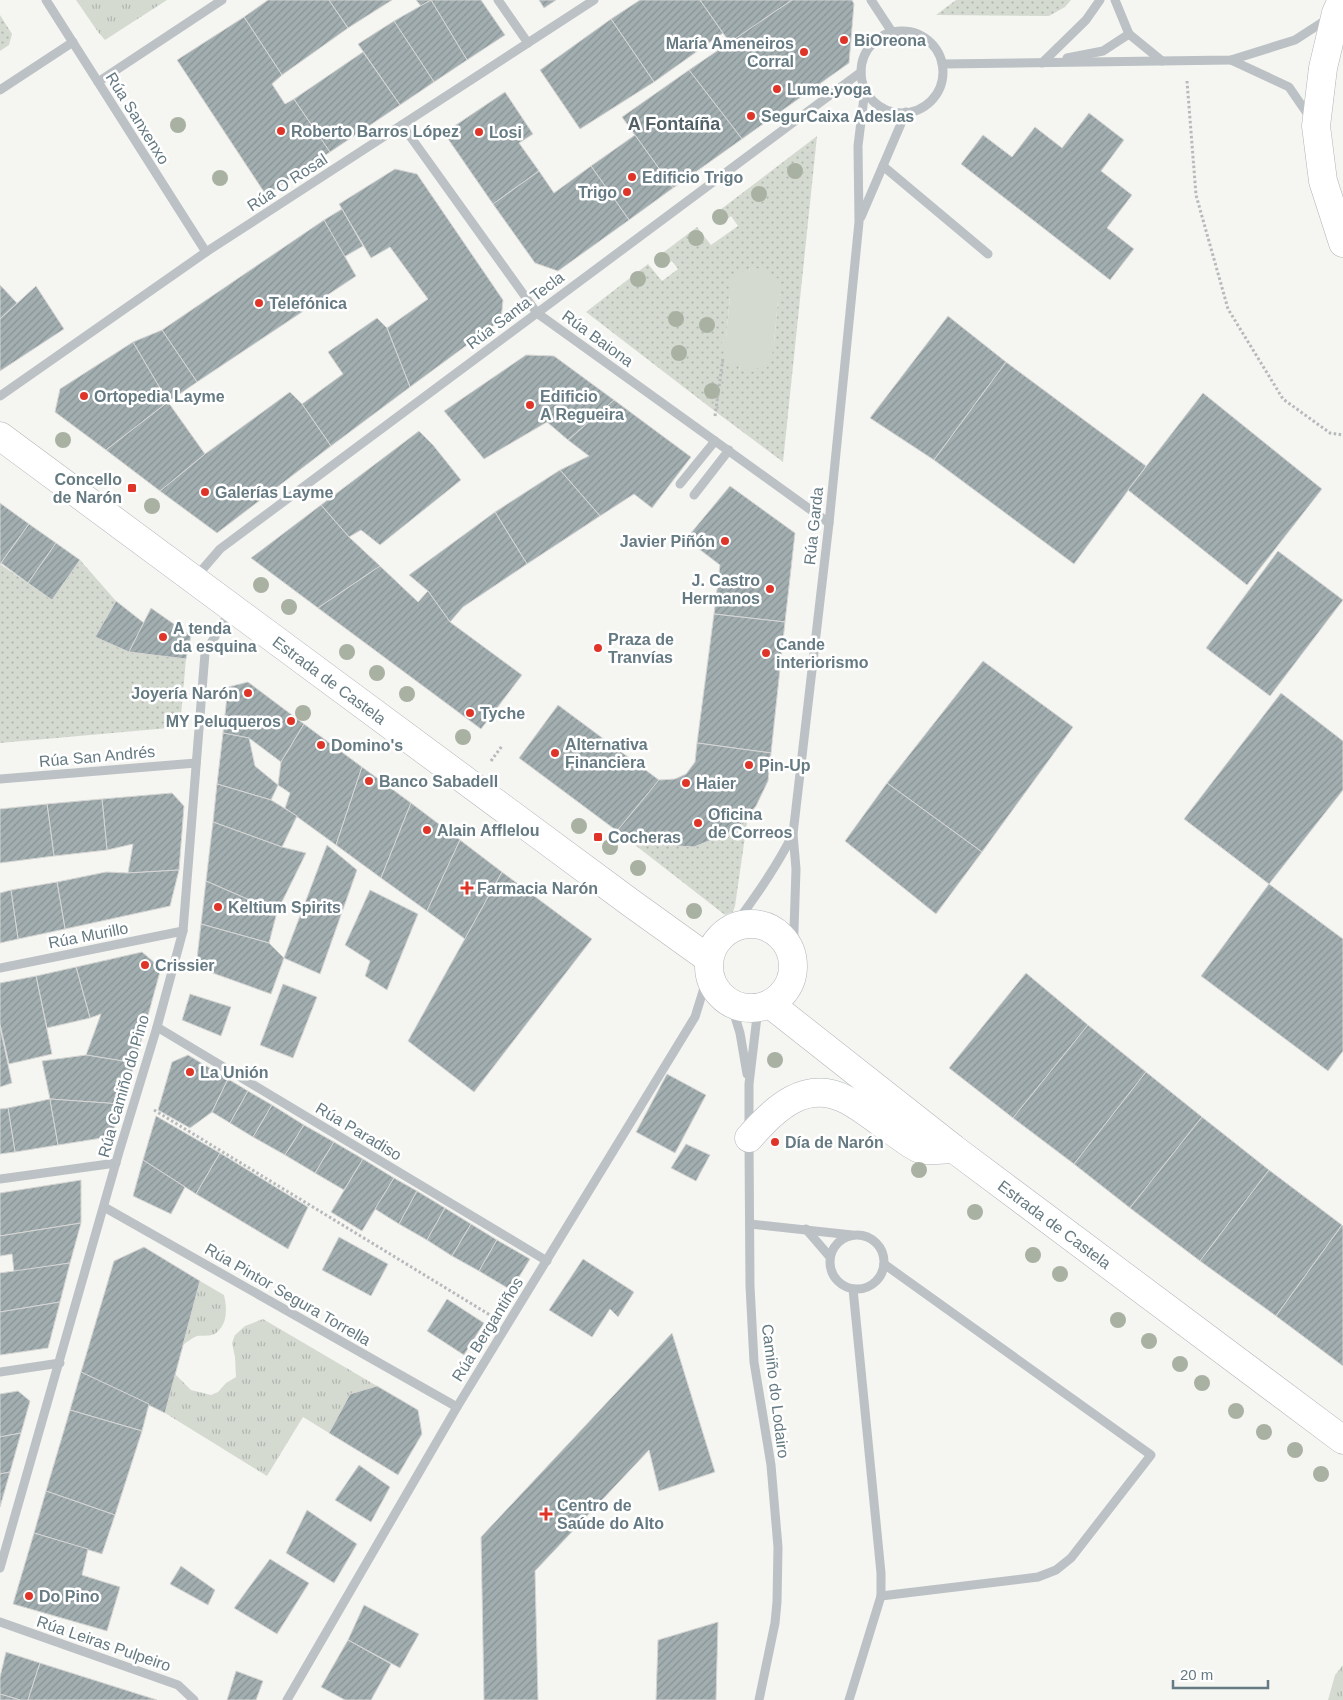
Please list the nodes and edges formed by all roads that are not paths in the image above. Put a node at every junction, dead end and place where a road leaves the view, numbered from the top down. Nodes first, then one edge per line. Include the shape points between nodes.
1 (46, 0) edge
2 (222, 0) edge
3 (498, 0) edge
4 (594, 0) edge
5 (871, 0) edge
6 (1100, 0) edge
7 (1115, 0) edge
8 (1339, 7) edge
9 (892, 32) junction
10 (1130, 34) junction
11 (73, 42) junction
12 (528, 43) junction
13 (1231, 60) junction
14 (1162, 61) junction
15 (1042, 62) junction
16 (942, 64) junction
17 (861, 72) junction
18 (98, 82) junction
19 (865, 89) junction
20 (0, 90) edge
21 (906, 112) junction
22 (402, 126) junction
23 (1316, 126) junction
24 (883, 166) junction
25 (859, 222) junction
26 (1343, 242) edge
27 (206, 252) junction
28 (988, 254) dead end
29 (537, 312) junction
30 (0, 396) edge
31 (0, 436) edge
32 (714, 440) junction
33 (728, 450) junction
34 (680, 484) dead end
35 (694, 494) dead end
36 (829, 522) junction
37 (194, 580) junction
38 (232, 608) junction
39 (196, 763) junction
40 (0, 779) edge
41 (793, 834) junction
42 (732, 928) junction
43 (183, 931) junction
44 (793, 960) junction
45 (709, 965) junction
46 (0, 968) edge
47 (731, 1004) junction
48 (764, 1006) junction
49 (157, 1027) junction
50 (749, 1084) junction
51 (749, 1138) junction
52 (954, 1149) junction
53 (116, 1163) junction
54 (0, 1179) edge
55 (104, 1207) junction
56 (750, 1224) junction
57 (806, 1229) junction
58 (856, 1236) junction
59 (830, 1257) junction
60 (546, 1261) junction
61 (884, 1264) junction
62 (853, 1289) junction
63 (60, 1363) junction
64 (0, 1372) edge
65 (457, 1407) junction
66 (1343, 1440) edge
67 (0, 1568) edge
68 (881, 1596) junction
69 (0, 1622) edge
70 (194, 1700) edge
71 (288, 1700) edge
72 (759, 1700) edge
73 (849, 1700) edge

1 - 11 street, Rúa Sanxenxo
2 - 18 street
3 - 12 street
4 - 12 street, Rúa O Rosal
5 - 9 street
6 - 15 street via 1086,20
7 - 10 street
8 - 13 street via 1295,40
8 - 23 main road via 1323,68
9 - 16 street via 905,31 929,41
9 - 17 street via 870,47 863,59
10 - 14 street
10 - 15 street via 1103,51
11 - 18 street, Rúa Sanxenxo
11 - 20 street
12 - 22 street, Rúa O Rosal
13 - 14 street
13 - 23 street via 1289,87
14 - 15 street
15 - 16 street
16 - 21 street via 940,84 930,101 919,109
17 - 19 street
17 - 29 street, Rúa Santa Tecla
18 - 27 street, Rúa Sanxenxo
19 - 21 street via 881,107 893,112
19 - 25 street, Rúa Garda via 858,146
21 - 24 street, Rúa Garda
22 - 27 street, Rúa O Rosal
22 - 29 street, Rúa Baiona
23 - 26 main road via 1323,182
24 - 25 street, Rúa Garda
24 - 28 street
25 - 36 street, Rúa Garda
27 - 30 street, Rúa O Rosal
29 - 32 street, Rúa Baiona
29 - 37 street, Rúa Santa Tecla via 220,549
31 - 37 main road, Estrada de Castela
32 - 33 street, Rúa Baiona
32 - 34 street
33 - 35 street
33 - 36 street, Rúa Baiona
36 - 41 street, Rúa Garda
37 - 38 main road, Estrada de Castela
38 - 39 street, Rúa Camiño do Pino via 205,653
38 - 45 main road, Estrada de Castela
39 - 40 street, Rúa San Andrés
39 - 43 street, Rúa Camiño do Pino
41 - 42 street, Rúa Garda via 779,862
41 - 44 street, Rúa Garda via 796,869
42 - 44 main road via 758,924 770,928 790,947
42 - 45 main road via 713,946
43 - 46 street, Rúa Murillo
43 - 49 street, Rúa Camiño do Pino
44 - 48 main road via 789,986 781,997
45 - 47 main road via 712,984
45 - 60 street, Rúa Bergantiños via 695,1017
47 - 48 main road via 743,1008
47 - 50 street, Camiño do Lodairo
48 - 50 street, Camiño do Lodairo
48 - 52 main road, Estrada de Castela
49 - 53 street, Rúa Camiño do Pino
49 - 60 street, Rúa Paradiso
50 - 51 street, Camiño do Lodairo
51 - 52 main road via 778,1107 802,1095 830,1093 846,1099 922,1150
51 - 56 street, Camiño do Lodairo
52 - 66 main road, Estrada de Castela
53 - 54 street
53 - 55 street, Rúa Camiño do Pino
55 - 63 street, Rúa Camiño do Pino
55 - 65 street, Rúa Pintor Segura Torrella
56 - 57 street
56 - 72 street, Camiño do Lodairo via 754,1362 770,1458 778,1547 776,1616
57 - 58 street
57 - 59 street
58 - 59 street via 839,1242
58 - 61 street via 864,1237 878,1247
59 - 62 street via 832,1274 838,1282
60 - 65 street, Rúa Bergantiños
61 - 62 street via 871,1286
61 - 68 street via 1151,1454 1071,1558 1056,1570 1038,1577
62 - 68 street via 880,1548
63 - 64 street
63 - 67 street, Rúa Camiño do Pino
65 - 71 street, Rúa Bergantiños
68 - 73 street
69 - 70 street, Rúa Leiras Pulpeiro via 178,1685

